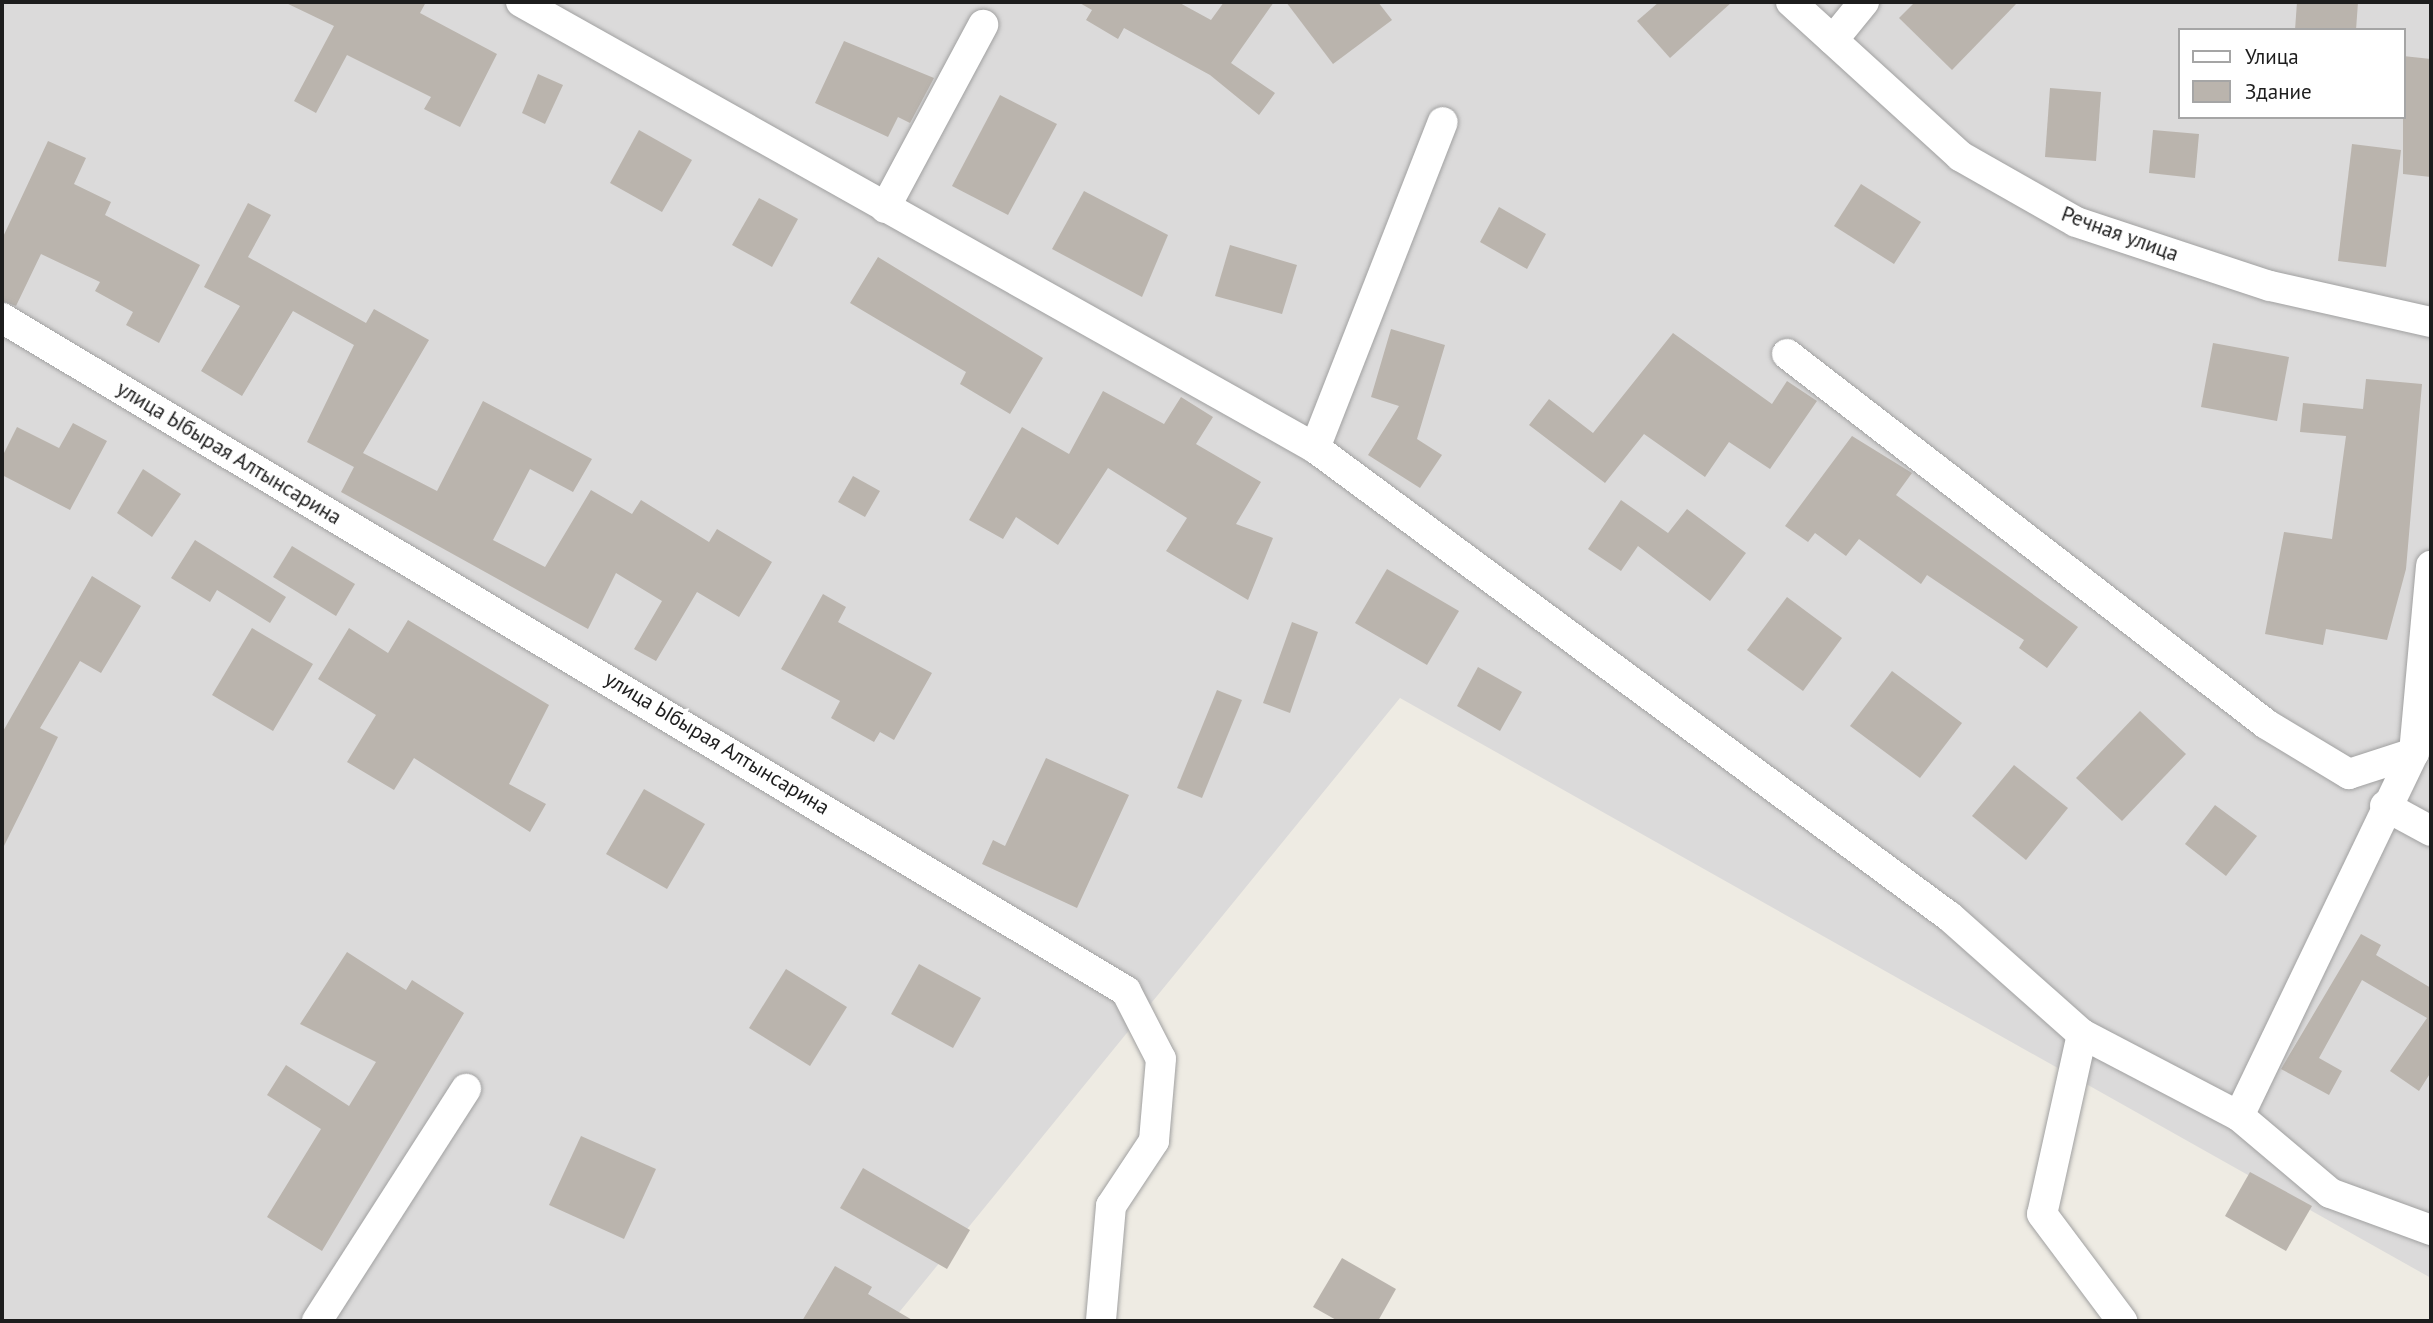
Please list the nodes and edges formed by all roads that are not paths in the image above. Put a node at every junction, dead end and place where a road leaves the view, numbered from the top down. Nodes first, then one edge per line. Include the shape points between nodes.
1 (1791, 2) edge
2 (1864, 2) edge
3 (526, 3) edge
4 (983, 25) dead end
5 (1833, 40) junction
6 (1443, 122) dead end
7 (885, 208) junction
8 (2, 318) edge
9 (2431, 322) edge
10 (1787, 354) dead end
11 (1315, 448) junction
12 (2431, 566) edge
13 (2414, 753) junction
14 (2385, 806) junction
15 (2431, 831) edge
16 (2082, 1034) junction
17 (466, 1088) dead end
18 (2239, 1116) junction
19 (2431, 1230) edge
20 (317, 1321) edge
21 (1101, 1321) edge
22 (2123, 1321) edge

1 - 5 street, Речная улица
2 - 5 street
3 - 7 street
4 - 7 street
5 - 9 street, Речная улица via 1960,156 2076,222 2270,286
6 - 11 street
7 - 11 street
8 - 21 street, улица Ыбырая Алтынсарина via 1126,991 1161,1059 1154,1140 1111,1206
10 - 13 street via 2266,724 2349,774
11 - 16 street via 1950,917
12 - 13 street
13 - 14 street
14 - 15 street
14 - 18 street
16 - 18 street
16 - 22 street via 2042,1214
17 - 20 street
18 - 19 street via 2330,1193

